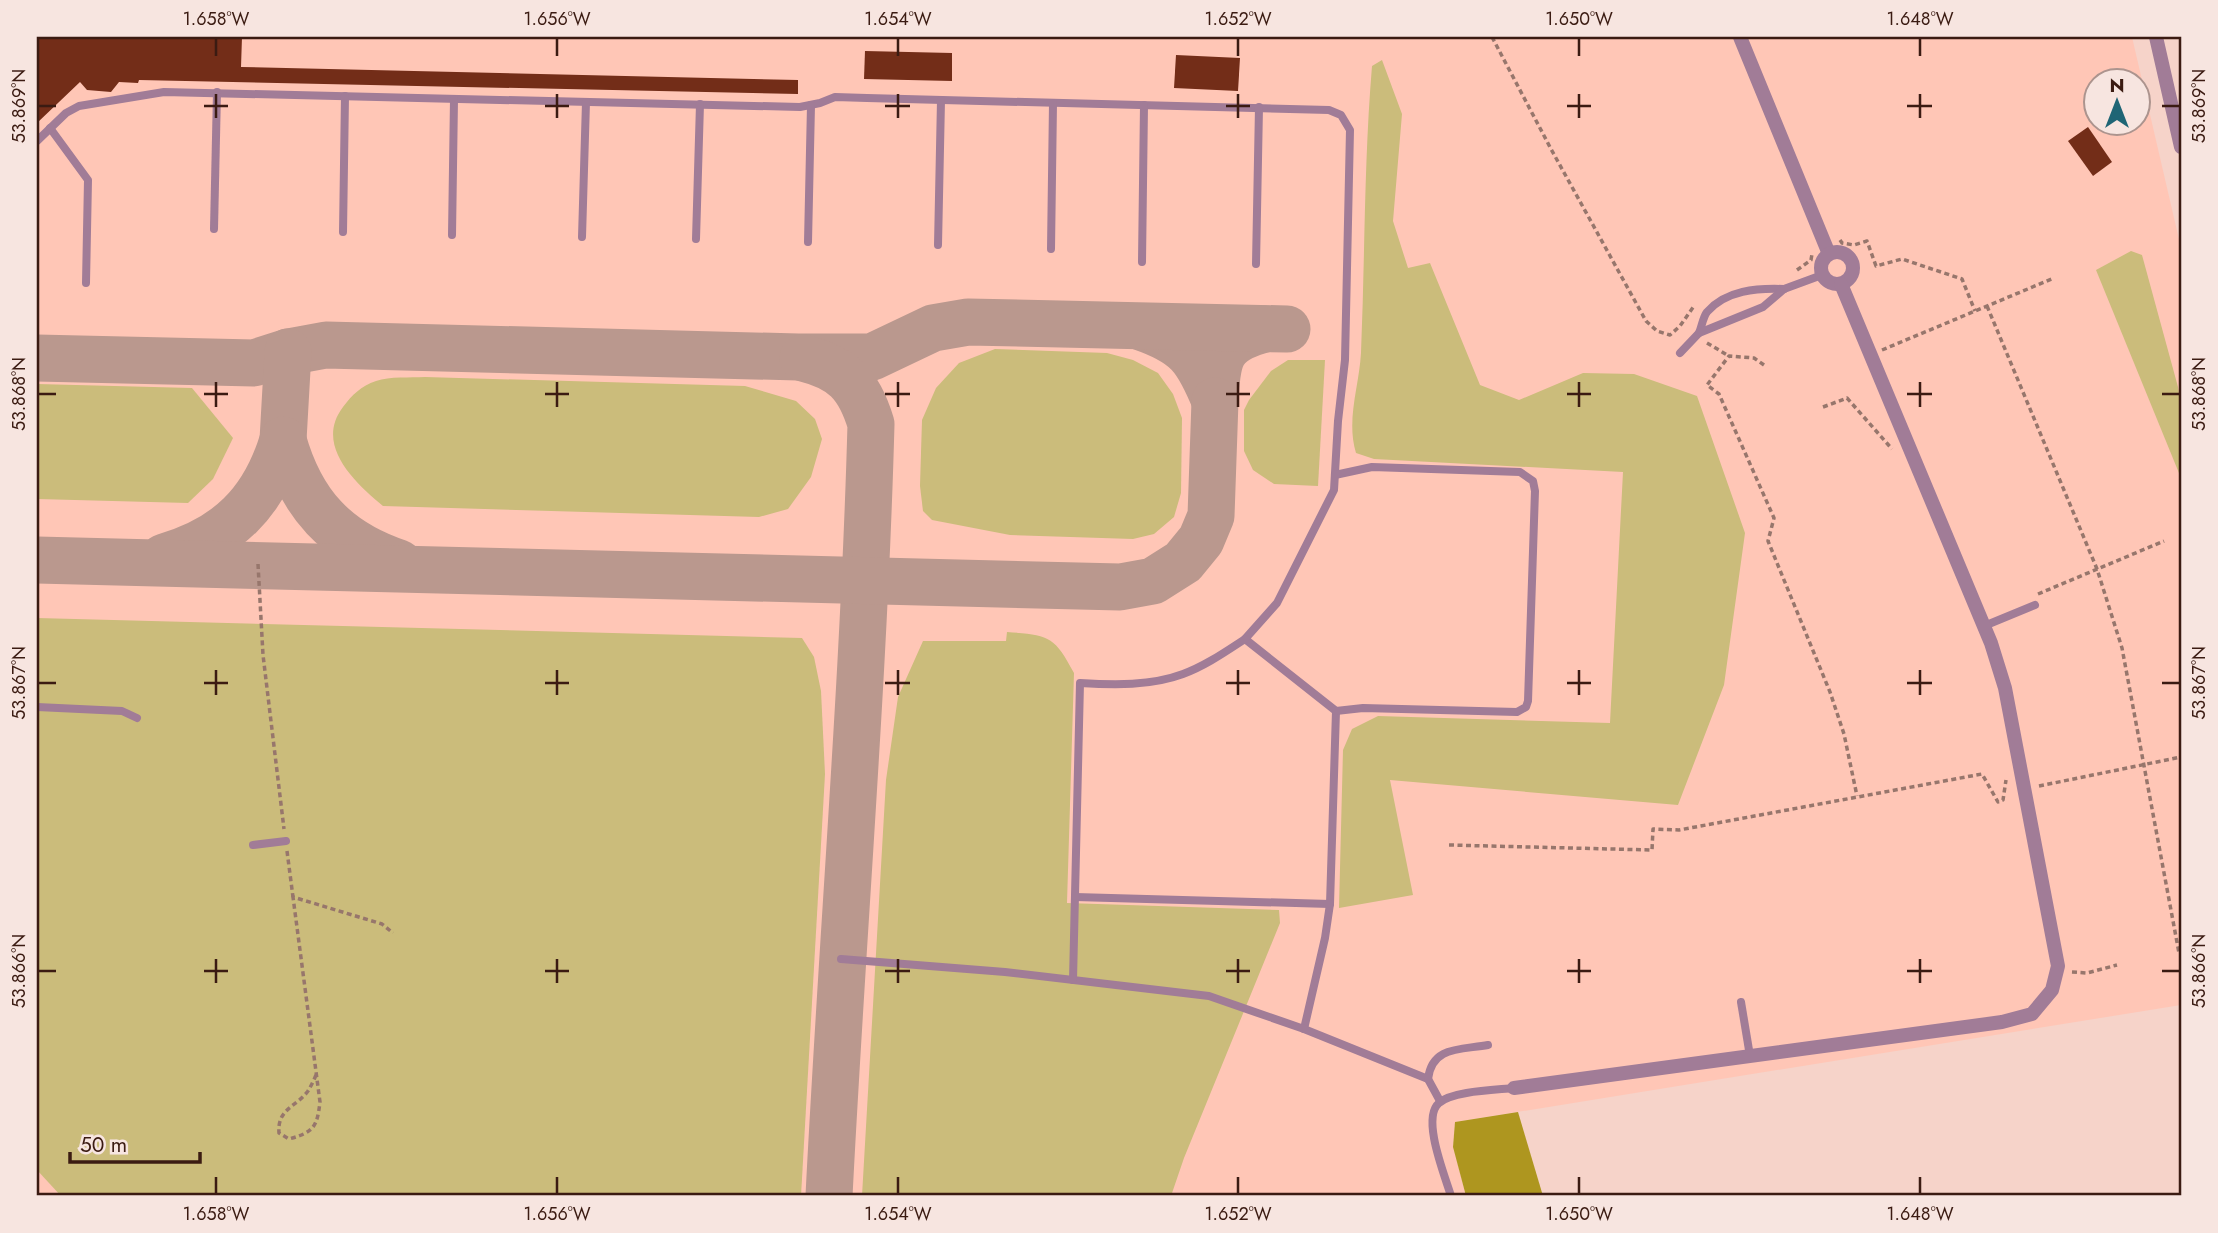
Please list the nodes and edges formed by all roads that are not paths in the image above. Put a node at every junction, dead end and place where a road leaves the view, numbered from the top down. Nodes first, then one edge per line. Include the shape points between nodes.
1 (1740, 37) edge
2 (2156, 37) edge
3 (217, 92) junction
4 (345, 96) junction
5 (454, 99) junction
6 (941, 100) junction
7 (586, 102) junction
8 (1053, 103) junction
9 (700, 104) junction
10 (811, 105) junction
11 (1144, 105) junction
12 (1259, 107) junction
13 (50, 128) junction
14 (37, 141) edge
15 (2181, 147) edge
16 (214, 229) dead end
17 (343, 232) dead end
18 (452, 234) dead end
19 (582, 237) dead end
20 (696, 239) dead end
21 (808, 242) dead end
22 (938, 246) dead end
23 (1051, 249) dead end
24 (1829, 254) junction
25 (1142, 262) dead end
26 (1256, 264) dead end
27 (1822, 275) junction
28 (86, 283) dead end
29 (1841, 284) junction
30 (1784, 289) junction
31 (1699, 333) junction
32 (1680, 353) dead end
33 (1335, 475) junction
34 (2033, 601) road end
35 (1984, 626) junction
36 (1245, 639) junction
37 (37, 707) edge
38 (1336, 711) junction
39 (137, 718) dead end
40 (286, 841) road end
41 (253, 845) dead end
42 (1075, 897) junction
43 (1330, 904) junction
44 (841, 959) dead end
45 (1073, 980) junction
46 (1741, 1002) dead end
47 (1304, 1029) junction
48 (1488, 1045) dead end
49 (1750, 1056) junction
50 (1428, 1079) junction
51 (1514, 1088) joint
52 (1440, 1101) junction
53 (1451, 1196) edge

1 - 24 street
2 - 15 street
3 - 4 lane
3 - 13 lane via 164,92 89,104 66,113
3 - 16 lane
4 - 5 lane
4 - 17 lane
5 - 7 lane
5 - 18 lane
6 - 8 lane
6 - 10 lane via 835,97
6 - 22 lane
7 - 9 lane
7 - 19 lane
8 - 11 lane
8 - 23 lane
9 - 10 lane
9 - 20 lane
10 - 21 lane
11 - 12 lane
11 - 25 lane
12 - 26 lane
12 - 33 lane via 1329,110 1341,115 1350,130 1345,360
13 - 14 lane
13 - 28 lane via 88,180
24 - 27 street via 1822,263
24 - 29 street via 1842,253 1852,262 1852,275
27 - 29 street
27 - 30 lane
29 - 35 street
30 - 31 lane via 1763,307
30 - 31 lane via 1760,288 1727,296 1706,313
31 - 32 lane
33 - 36 lane via 1334,490 1277,603
33 - 38 lane via 1372,467 1520,472 1533,481 1535,491 1526,707 1517,712
34 - 35 lane
35 - 49 street via 2005,688 2058,966 2052,990 2032,1014 2012,1019
36 - 38 lane
36 - 42 lane via 1182,675 1135,683 1080,683
37 - 39 lane via 122,712
38 - 43 lane
40 - 41 lane
42 - 43 lane
42 - 45 lane
43 - 47 lane
44 - 45 lane
45 - 47 lane via 1209,996
46 - 49 lane
47 - 50 lane
48 - 50 lane via 1440,1053 1429,1066
49 - 51 street
50 - 52 lane
51 - 52 lane
52 - 53 lane via 1433,1111 1432,1128

